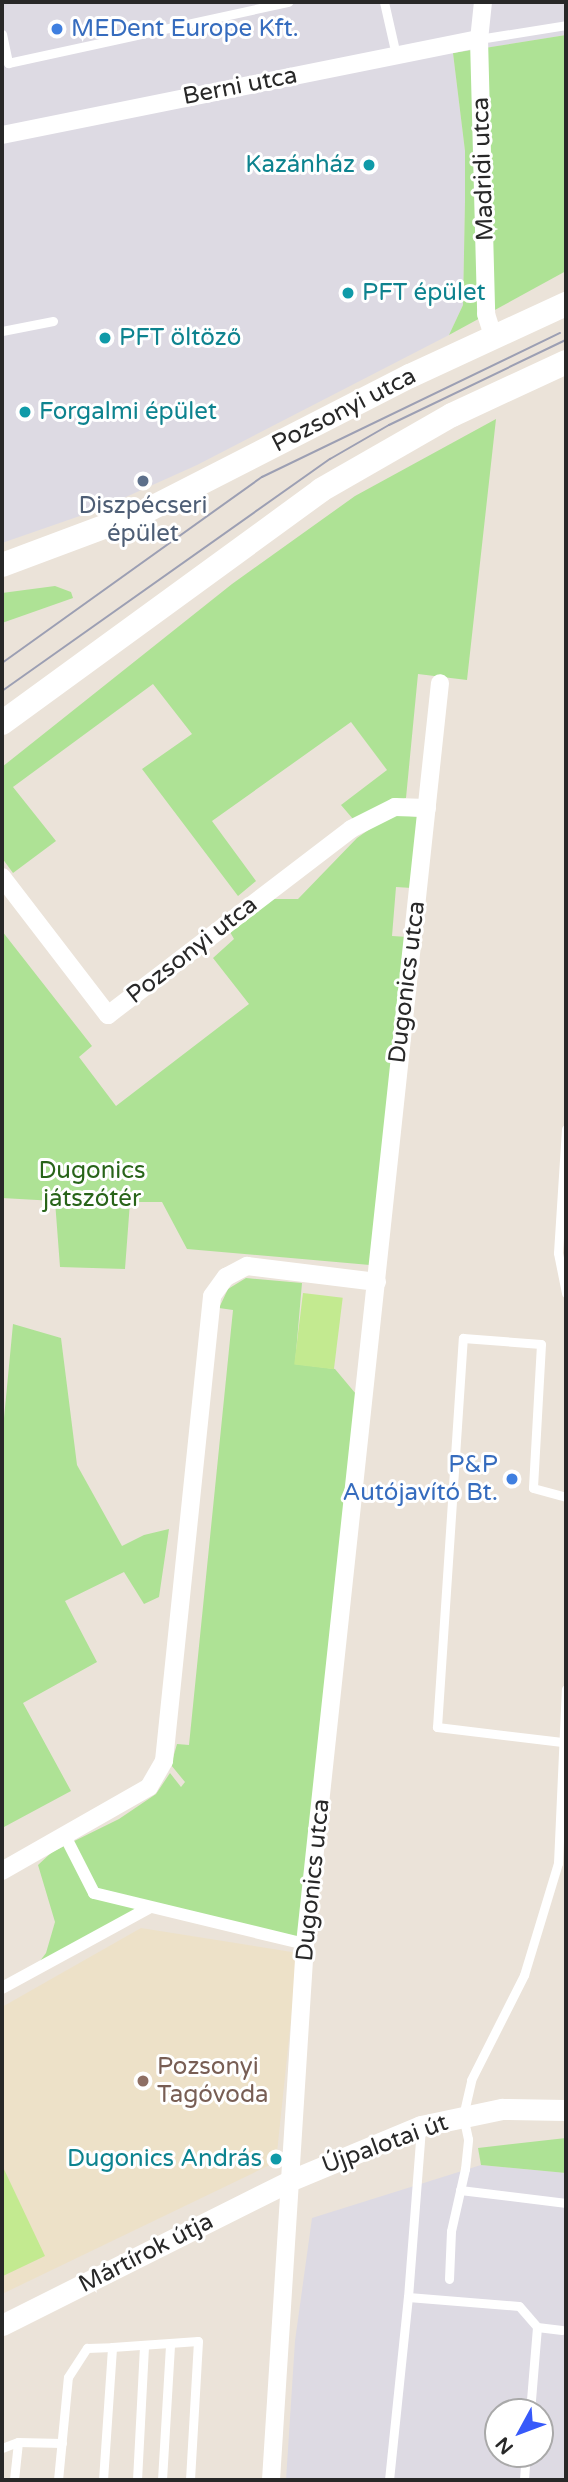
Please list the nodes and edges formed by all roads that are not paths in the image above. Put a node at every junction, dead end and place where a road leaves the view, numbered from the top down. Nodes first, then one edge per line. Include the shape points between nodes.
1 (288, 2) edge
2 (384, 2) edge
3 (483, 2) edge
4 (566, 25) edge
5 (2, 34) edge
6 (479, 39) junction
7 (396, 55) junction
8 (5, 63) edge
9 (2, 135) edge
10 (566, 304) edge
11 (53, 320) dead end
12 (2, 331) edge
13 (493, 335) junction
14 (566, 362) edge
15 (2, 565) edge
16 (440, 683) dead end
17 (2, 723) edge
18 (427, 808) junction
19 (2, 877) edge
20 (566, 1129) edge
21 (377, 1282) junction
22 (566, 1293) edge
23 (566, 1497) edge
24 (566, 1689) edge
25 (562, 1742) junction
26 (64, 1834) junction
27 (2, 1871) edge
28 (149, 1908) junction
29 (305, 1944) junction
30 (2, 1988) edge
31 (566, 2110) edge
32 (463, 2116) junction
33 (421, 2126) junction
34 (289, 2181) junction
35 (460, 2190) junction
36 (566, 2203) edge
37 (449, 2278) dead end
38 (408, 2297) junction
39 (2, 2325) edge
40 (537, 2327) junction
41 (562, 2330) dead end
42 (144, 2346) junction
43 (170, 2346) junction
44 (112, 2347) junction
45 (531, 2398) edge
46 (18, 2442) junction
47 (62, 2443) junction
48 (2, 2448) edge
49 (14, 2480) edge
50 (58, 2480) edge
51 (103, 2480) edge
52 (137, 2480) edge
53 (162, 2480) edge
54 (190, 2480) edge
55 (271, 2480) edge
56 (389, 2480) edge

1 - 8 lane
2 - 7 lane
3 - 6 street, Madridi utca
4 - 6 lane
5 - 8 lane
6 - 7 street, Berni utca
6 - 13 street, Madridi utca via 486,314
7 - 9 street, Berni utca
10 - 13 main road, Pozsonyi utca
11 - 12 lane
13 - 15 main road, Pozsonyi utca via 144,512
14 - 17 main road via 391,447 265,527
16 - 18 street, Dugonics utca
18 - 19 street, Pozsonyi utca via 395,807 351,829 107,1015
18 - 21 street, Dugonics utca
20 - 22 lane via 558,1253
21 - 26 street via 247,1266 226,1277 212,1296 164,1761 149,1787
21 - 29 street, Dugonics utca
23 - 25 lane via 533,1488 541,1343 463,1338 437,1727
24 - 25 lane
25 - 32 lane via 558,1863 524,1975 471,2080
26 - 27 street
26 - 28 street via 94,1893
28 - 29 street
28 - 30 street
29 - 34 street, Dugonics utca
31 - 32 street, Újpalotai út via 502,2109
32 - 33 street, Újpalotai út
32 - 35 lane via 468,2139
33 - 34 street, Újpalotai út
33 - 38 lane
34 - 39 street, Mártírok útja
34 - 55 street, Dugonics utca
35 - 36 lane
35 - 37 lane via 451,2231
38 - 40 lane via 519,2306
38 - 56 lane
40 - 41 lane
40 - 45 lane
42 - 43 lane
42 - 44 lane
42 - 52 lane
43 - 53 lane
43 - 54 lane via 198,2341
44 - 47 lane via 87,2348 68,2377
44 - 51 lane
46 - 47 lane
46 - 48 lane
46 - 49 lane
47 - 50 lane

